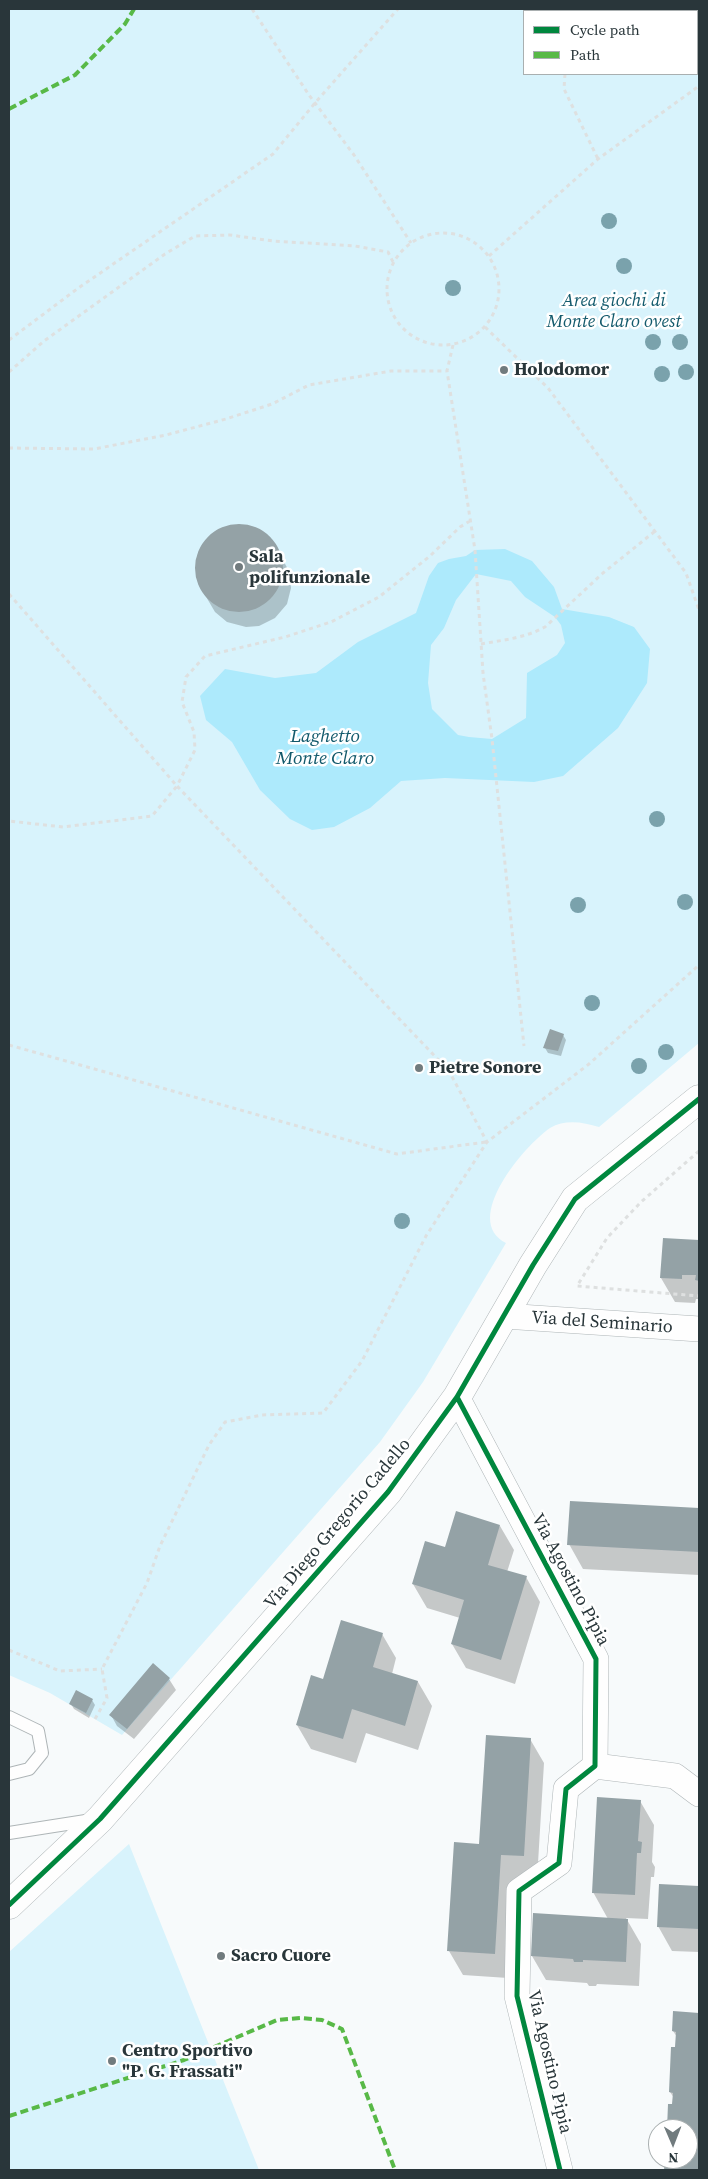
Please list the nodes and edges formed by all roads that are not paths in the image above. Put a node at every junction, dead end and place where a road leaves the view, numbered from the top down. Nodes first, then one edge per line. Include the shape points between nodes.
1 (699, 1099) edge
2 (504, 1316) junction
3 (699, 1329) edge
4 (458, 1398) junction
5 (9, 1717) edge
6 (595, 1766) junction
7 (9, 1774) edge
8 (699, 1794) edge
9 (100, 1819) junction
10 (9, 1833) edge
11 (9, 1905) edge
12 (560, 2170) edge

1 - 2 street, Via Diego Gregorio Cadello via 575,1199
2 - 3 street, Via del Seminario
2 - 4 street, Via Diego Gregorio Cadello
4 - 6 street, Via Agostino Pipia via 596,1659
4 - 9 street, Via Diego Gregorio Cadello via 388,1492
5 - 7 lane via 38,1731 42,1753 29,1769
6 - 8 street via 675,1776
6 - 12 street, Via Agostino Pipia via 566,1789 559,1864 519,1891 517,1996
9 - 10 lane
9 - 11 street, Via Diego Gregorio Cadello

